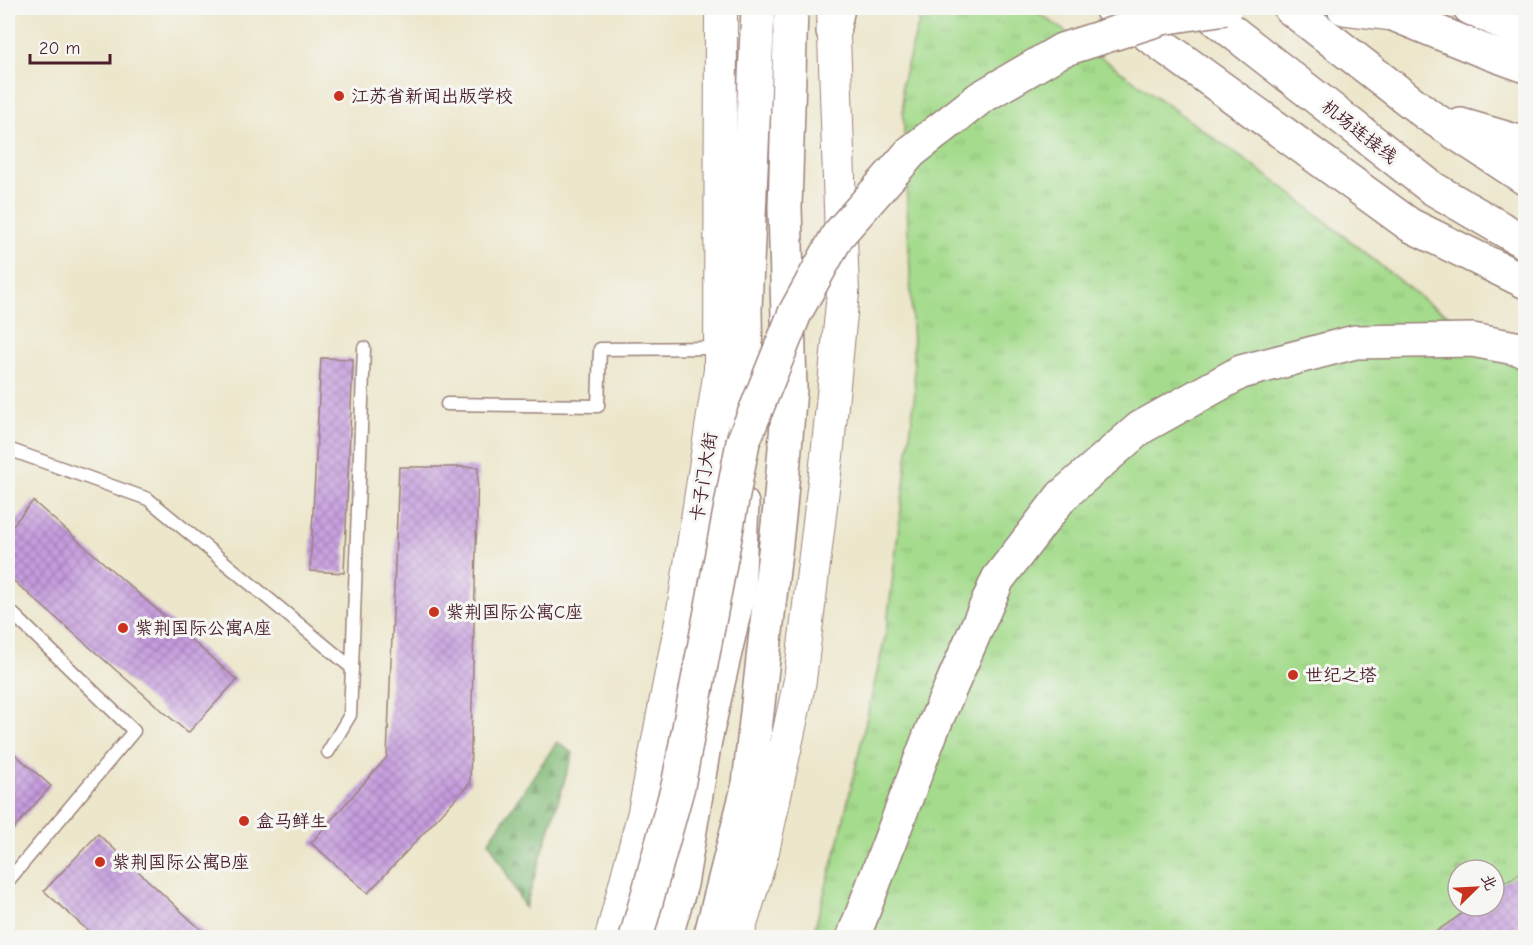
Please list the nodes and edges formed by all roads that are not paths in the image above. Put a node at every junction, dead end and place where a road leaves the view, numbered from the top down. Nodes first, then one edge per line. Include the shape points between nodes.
1 (720, 8) edge
2 (791, 8) edge
3 (1111, 8) edge
4 (1202, 8) edge
5 (1225, 8) edge
6 (1290, 8) edge
7 (1344, 8) edge
8 (1470, 8) edge
9 (835, 16) edge
10 (758, 23) edge
11 (1526, 33) edge
12 (1526, 66) edge
13 (1428, 115) junction
14 (1526, 144) edge
15 (1526, 179) edge
16 (1526, 243) edge
17 (1526, 282) edge
18 (364, 348) dead end
19 (720, 348) junction
20 (1526, 350) edge
21 (447, 404) dead end
22 (8, 449) edge
23 (8, 609) edge
24 (352, 668) junction
25 (328, 752) dead end
26 (8, 881) edge
27 (611, 938) edge
28 (636, 938) edge
29 (664, 938) edge
30 (710, 938) edge
31 (737, 938) edge
32 (853, 938) edge

1 - 19 street, 卡子门大街
2 - 30 main road, bridge via 785,207 790,389 780,507 749,784
3 - 17 main road via 1410,225
4 - 16 main road, 机场连接线 via 1432,188
5 - 28 main road, bridge via 1162,18 1062,50 980,98 911,152 838,235 795,313 743,442 678,786
6 - 13 main road
7 - 12 main road via 1393,14
8 - 11 main road
9 - 31 street via 843,293 827,456 800,680 763,851
10 - 29 main road, 卡子门大街, bridge via 738,595 705,740 681,884
13 - 14 main road
13 - 15 main road
18 - 24 lane
19 - 21 lane via 600,349 598,406
19 - 27 street, 卡子门大街 via 720,370 682,617 644,812
20 - 32 main road, bridge via 1473,340 1355,342 1241,372 1131,435 1062,496 998,579 932,730
22 - 24 lane via 148,499
23 - 26 lane via 134,730
24 - 25 lane via 350,715

